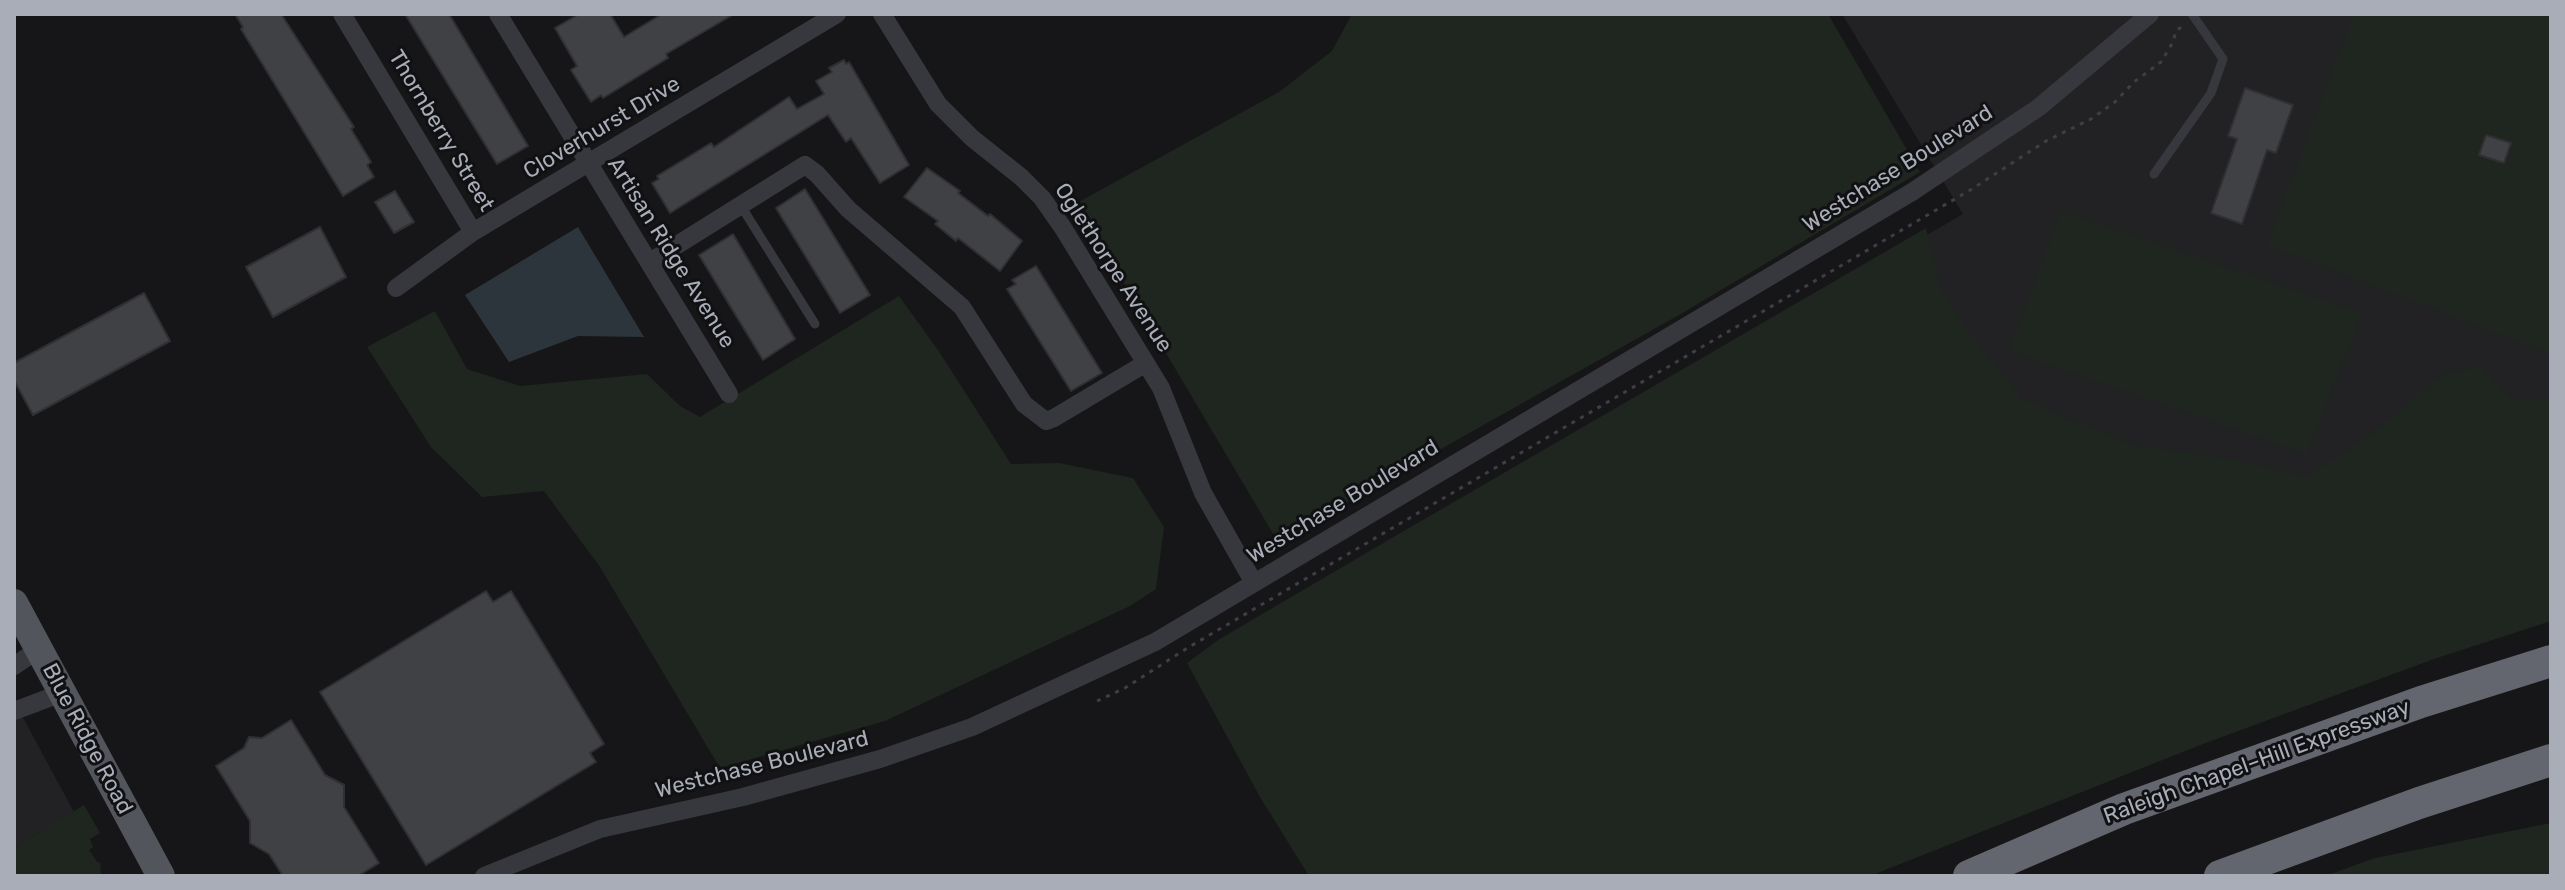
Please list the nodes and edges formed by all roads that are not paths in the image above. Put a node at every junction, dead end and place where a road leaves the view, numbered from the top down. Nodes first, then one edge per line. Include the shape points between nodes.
1 (342, 14) edge
2 (498, 14) edge
3 (837, 14) edge
4 (882, 14) edge
5 (2150, 14) edge
6 (2192, 14) edge
7 (589, 165) junction
8 (2154, 174) dead end
9 (741, 206) junction
10 (473, 232) junction
11 (650, 262) junction
12 (396, 288) dead end
13 (815, 324) dead end
14 (1146, 363) junction
15 (729, 394) dead end
16 (1254, 583) junction
17 (14, 603) edge
18 (39, 649) junction
19 (2551, 661) edge
20 (14, 666) edge
21 (62, 693) junction
22 (14, 711) edge
23 (2551, 760) edge
24 (161, 876) edge
25 (484, 876) edge
26 (1969, 876) edge
27 (2220, 876) edge

1 - 10 street, Thornberry Street
2 - 7 street, Artisan Ridge Avenue
3 - 7 street, Cloverhurst Drive
4 - 14 street, Oglethorpe Avenue via 938,104 1042,198
5 - 16 street, Westchase Boulevard via 2038,108 1912,192
6 - 8 lane via 2223,59 2211,93
7 - 10 street, Cloverhurst Drive
7 - 11 street, Artisan Ridge Avenue
9 - 11 street
9 - 13 lane
9 - 14 street via 805,165 811,168 848,209 962,307 1024,404 1046,421
10 - 12 street, Cloverhurst Drive
11 - 15 street, Artisan Ridge Avenue
14 - 16 street, Oglethorpe Avenue via 1203,493
16 - 25 street, Westchase Boulevard via 1155,642 972,727 743,797 600,829
17 - 18 main road, Blue Ridge Road
18 - 20 street
18 - 21 main road, Blue Ridge Road
19 - 26 highway, Raleigh Chapel–Hill Expressway via 2124,809
21 - 22 street
21 - 24 main road, Blue Ridge Road
23 - 27 highway

